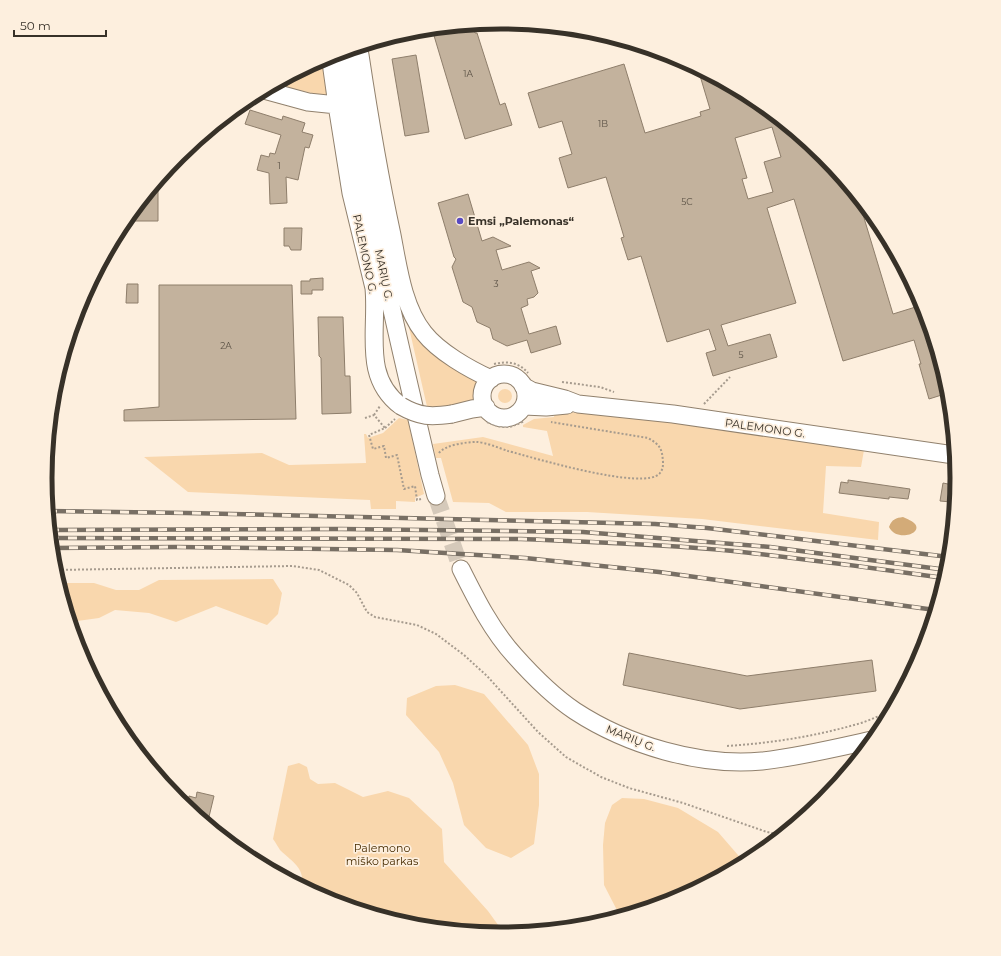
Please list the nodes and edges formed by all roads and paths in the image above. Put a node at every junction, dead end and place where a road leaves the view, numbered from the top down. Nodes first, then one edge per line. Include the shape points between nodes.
1 (359, 52) edge
2 (345, 57) edge
3 (331, 62) edge
4 (271, 92) edge
5 (337, 105) junction
6 (491, 372) junction
7 (730, 378) dead end
8 (527, 381) junction
9 (576, 403) junction
10 (524, 406) junction
11 (702, 406) dead end
12 (486, 407) junction
13 (365, 418) dead end
14 (546, 421) dead end
15 (949, 454) edge
16 (438, 456) dead end
17 (429, 497) joint
18 (461, 568) tunnel mouth
19 (61, 570) edge
20 (881, 716) edge
21 (724, 746) dead end
22 (860, 747) edge
23 (775, 834) edge

1 - 6 street via 376,161 397,261 415,321 434,344 476,372
2 - 17 street, MARIŲ G. via 375,234 430,475
3 - 5 street, PALEMONO G.
4 - 5 street via 308,102
5 - 12 street, PALEMONO G., bridge via 351,193 374,288 374,361 379,379 386,392 401,406 423,415 452,414
6 - 8 street, PALEMONO G. via 498,376 513,376
6 - 8 path via 503,362 518,364 525,369
6 - 12 street via 483,392
7 - 11 path
8 - 9 street, PALEMONO G. via 532,391
8 - 10 street
9 - 10 street, PALEMONO G. via 564,406
9 - 15 street, PALEMONO G. via 673,414
10 - 12 street via 513,416 505,418 497,417
13 - 17 path via 374,415 385,428 369,435 373,449 384,446 386,458 397,455 404,489 415,486 417,500
14 - 16 path via 648,438 657,443 662,452 663,468 660,474 652,479 597,474 476,442 447,446
18 - 22 street, MARIŲ G. via 492,625 514,655 542,684 575,711 615,733 651,748 691,757 729,761 762,761
19 - 23 path via 294,566 319,570 349,585 357,593 367,612 375,617 417,625 436,634 487,676 538,732 566,757 589,771 629,788
20 - 21 path via 863,723 788,740

